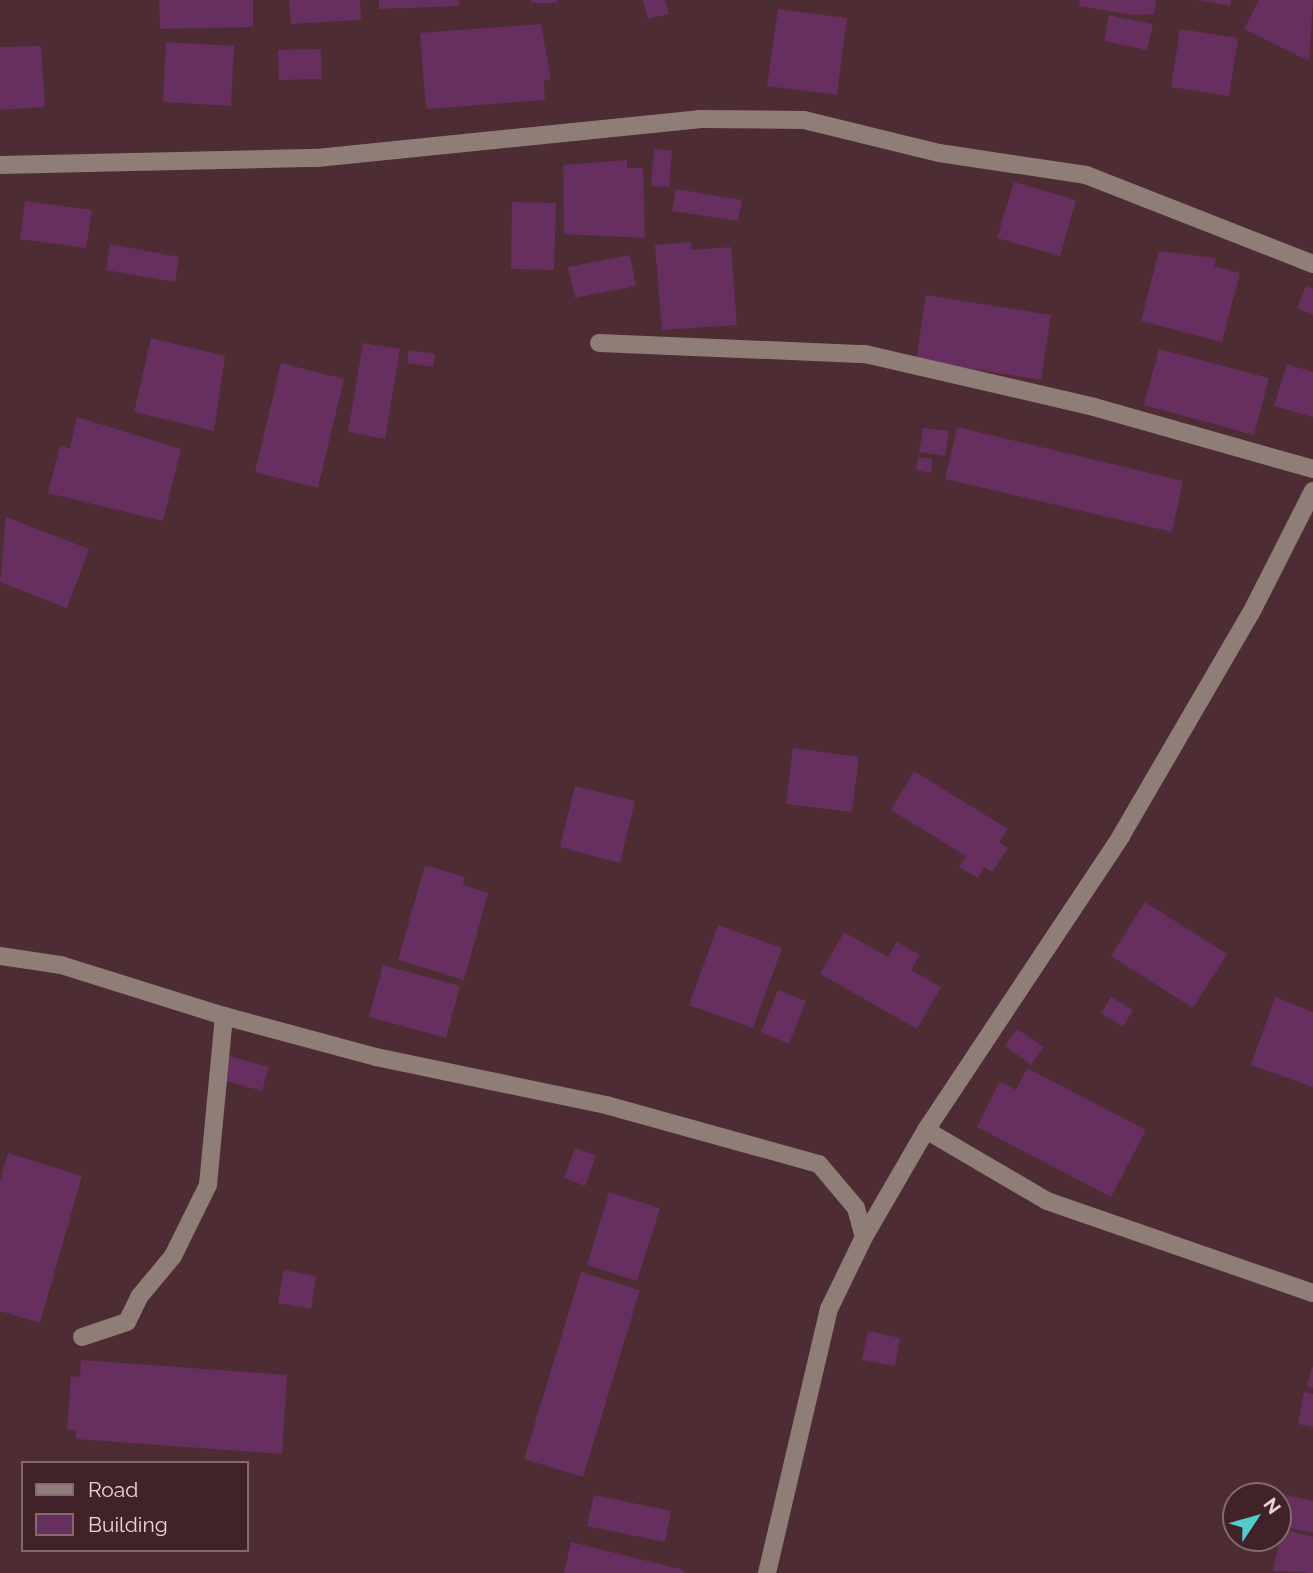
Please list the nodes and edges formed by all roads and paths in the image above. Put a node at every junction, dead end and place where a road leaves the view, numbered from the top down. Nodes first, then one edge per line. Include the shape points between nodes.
1 (0, 164) edge
2 (1313, 264) edge
3 (598, 343) dead end
4 (1313, 469) edge
5 (1313, 491) edge
6 (0, 956) edge
7 (224, 1016) junction
8 (926, 1129) junction
9 (864, 1237) junction
10 (1313, 1293) edge
11 (82, 1337) dead end
12 (766, 1573) edge

1 - 2 street via 317,159 699,118 804,120 939,153 1086,175
3 - 4 street via 865,354 1094,407
5 - 8 street via 1251,613 1121,836
6 - 7 street via 61,965
7 - 9 street via 376,1057 606,1105 819,1164 856,1208
7 - 11 street via 208,1185 173,1256 139,1297 127,1322
8 - 9 street
8 - 10 street via 1047,1201
9 - 12 street via 830,1309

